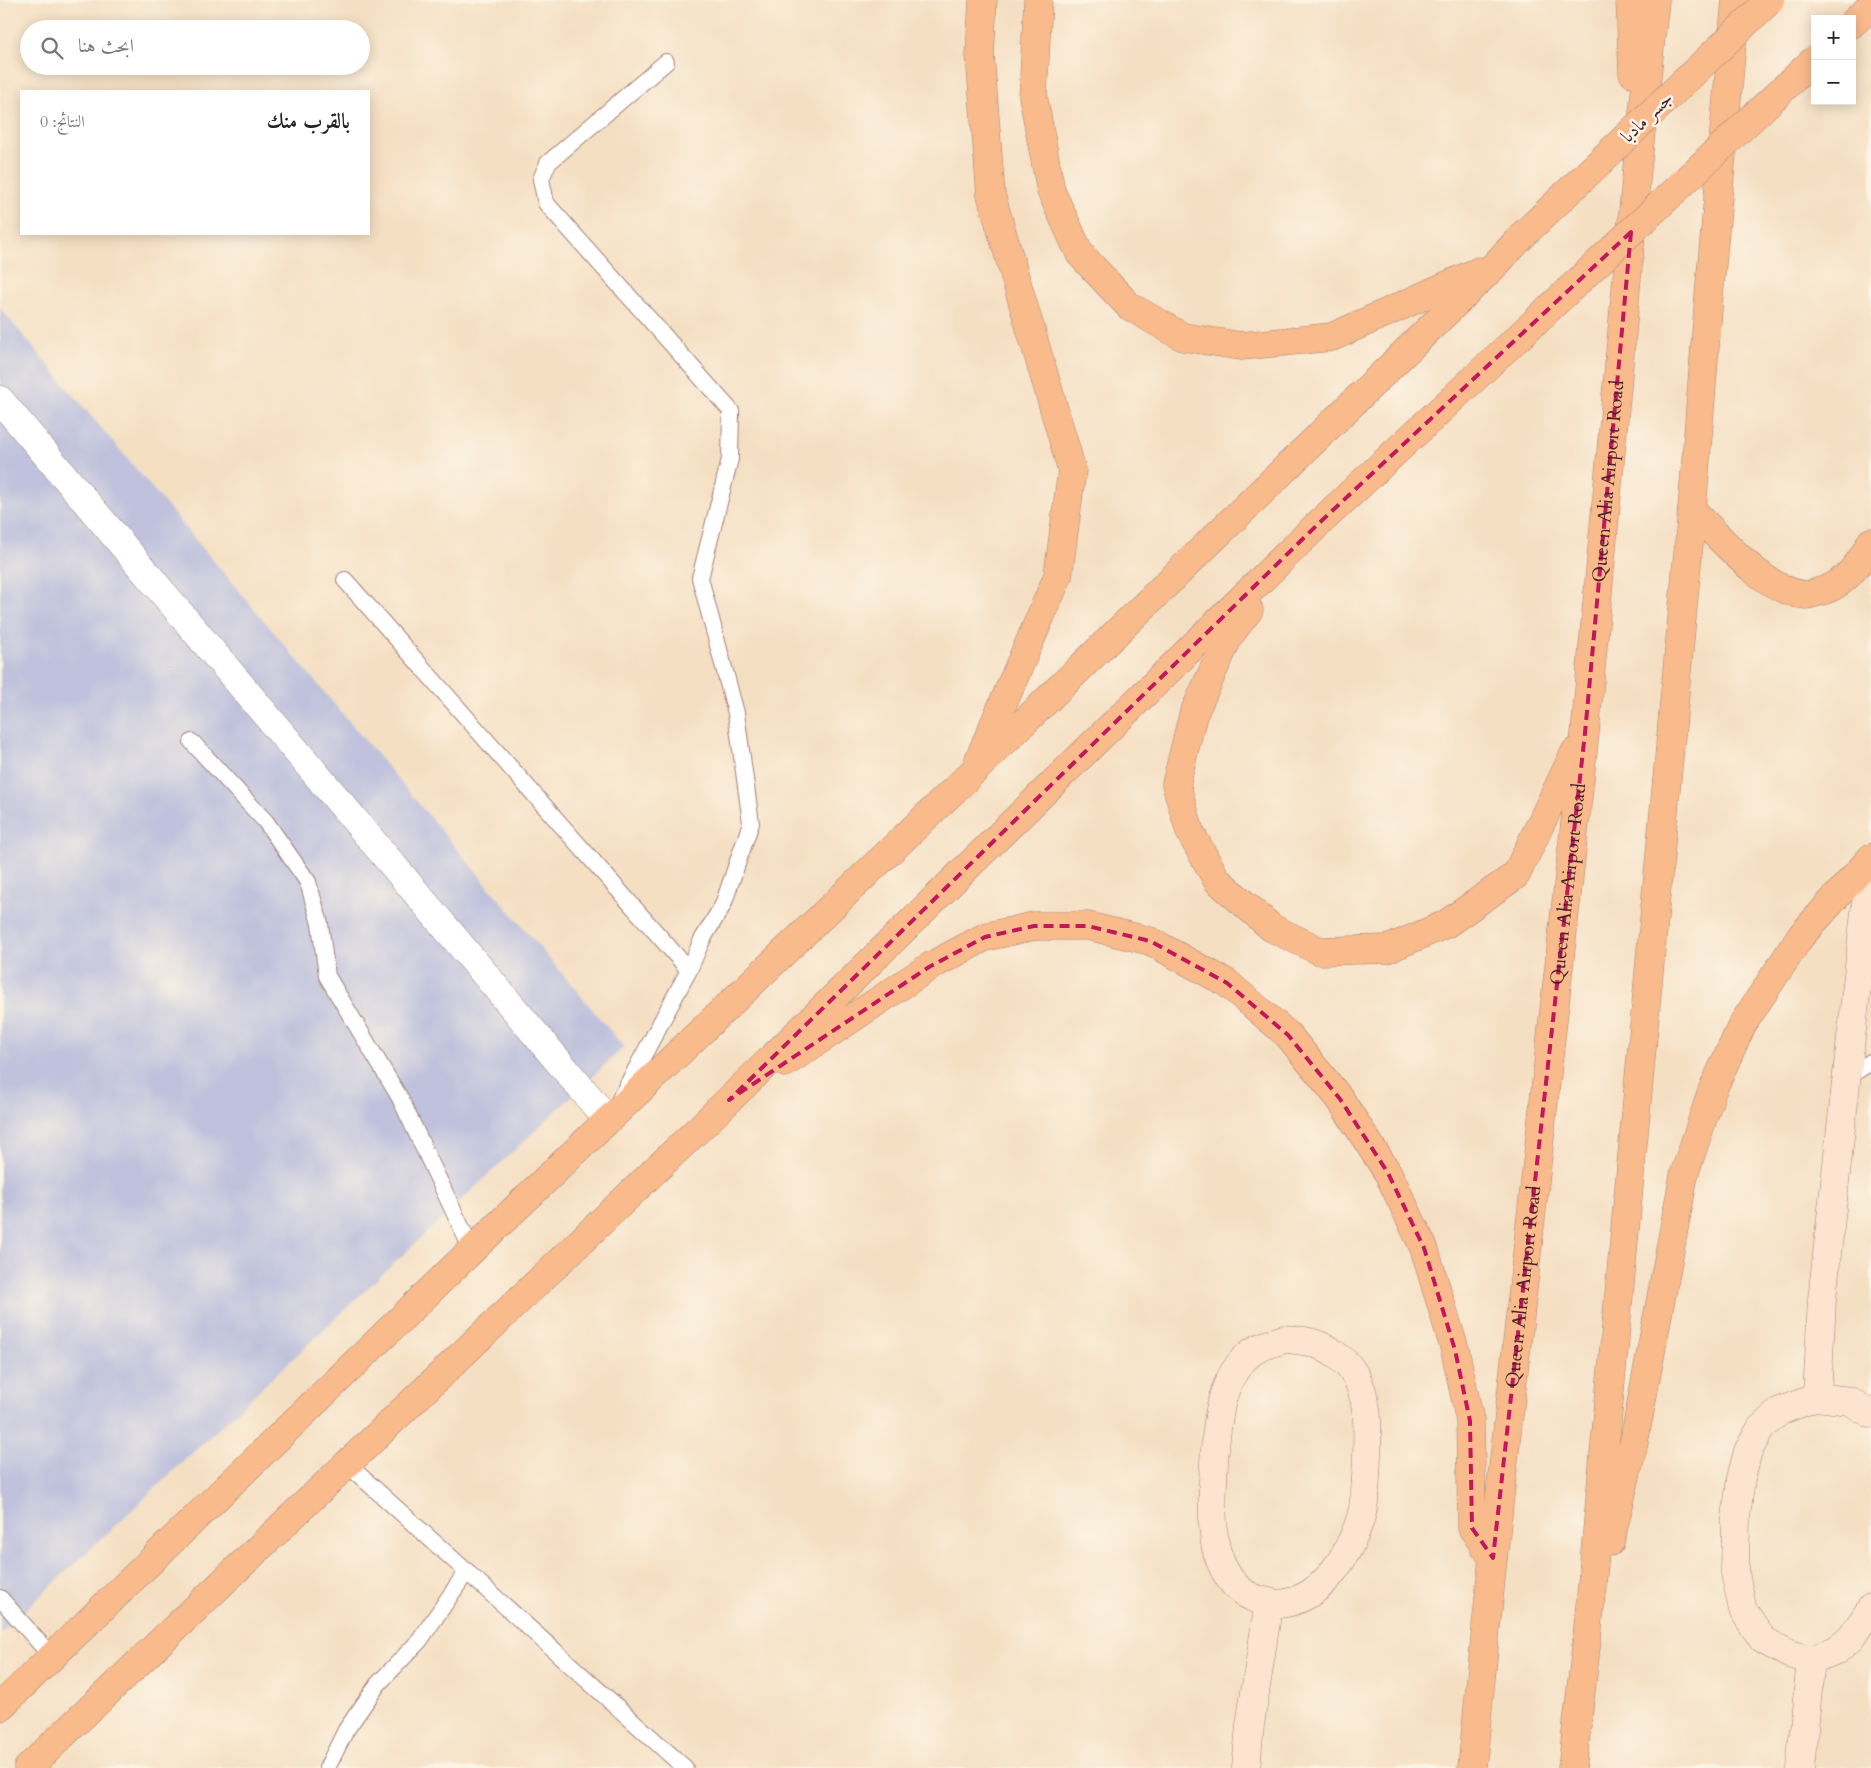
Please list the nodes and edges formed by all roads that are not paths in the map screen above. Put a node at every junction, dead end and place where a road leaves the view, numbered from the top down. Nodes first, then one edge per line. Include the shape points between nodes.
1 (983, 0) edge
2 (1038, 0) edge
3 (1630, 0) edge
4 (1655, 0) edge
5 (1736, 0) edge
6 (1770, 0) edge
7 (1871, 6) edge
8 (1856, 20) edge
9 (1814, 60) edge
10 (666, 62) dead end
11 (1637, 169) junction
12 (1496, 264) junction
13 (0, 400) edge
14 (1692, 510) junction
15 (1317, 525) junction
16 (1871, 542) edge
17 (345, 580) dead end
18 (1585, 733) junction
19 (192, 742) dead end
20 (974, 771) junction
21 (1871, 858) edge
22 (689, 970) junction
23 (1871, 1062) edge
24 (1847, 1077) junction
25 (729, 1100) junction
26 (608, 1120) junction
27 (472, 1250) junction
28 (1816, 1397) junction
29 (1871, 1414) edge
30 (347, 1464) junction
31 (1493, 1558) junction
32 (467, 1571) junction
33 (0, 1598) edge
34 (1269, 1602) junction
35 (1871, 1608) edge
36 (1587, 1638) junction
37 (52, 1657) junction
38 (1812, 1660) junction
39 (0, 1707) edge
40 (40, 1758) edge
41 (28, 1768) edge
42 (327, 1768) edge
43 (685, 1768) edge
44 (1246, 1768) edge
45 (1472, 1768) edge
46 (1572, 1768) edge
47 (1800, 1768) edge

1 - 20 highway via 980,55 992,195 1072,470 1058,576
2 - 12 highway via 1033,96 1051,191 1080,254 1130,306 1183,337 1241,346 1332,336
3 - 11 highway
4 - 11 highway, Queen Alia Airport Road
5 - 14 highway
6 - 12 highway, جسر مادبا, bridge
7 - 8 highway
9 - 15 highway, bridge
10 - 22 lane via 548,163 541,179 546,203 731,411 730,459 700,578 736,713 751,823 723,905
11 - 18 highway, Queen Alia Airport Road
12 - 20 highway, جسر مادبا
13 - 26 street
14 - 16 highway via 1757,572 1782,589 1808,595 1834,587 1850,573
14 - 36 highway
15 - 18 highway via 1229,636 1193,715 1176,784 1190,832 1216,880 1272,928 1320,951 1388,949 1446,924 1516,876
15 - 25 highway
17 - 22 lane
18 - 31 highway, Queen Alia Airport Road
19 - 27 lane via 266,822 308,882 320,924 327,976 400,1098
20 - 26 highway, جسر مادبا
21 - 24 street
21 - 36 highway via 1800,937 1742,1025 1712,1091 1684,1175 1634,1442
22 - 26 lane
23 - 24 lane
24 - 28 street via 1822,1299
25 - 30 highway
25 - 31 highway via 928,967 985,938 1034,926 1088,926 1150,941 1227,983 1288,1035 1340,1099 1388,1173 1424,1248 1455,1350 1470,1421 1472,1528
26 - 27 highway, جسر مادبا
27 - 37 highway, جسر مادبا
28 - 29 street via 1850,1401
28 - 38 street via 1780,1411 1761,1428 1748,1451 1737,1510 1735,1564 1743,1610 1763,1640 1789,1654
30 - 32 lane
30 - 40 highway
31 - 45 highway, Queen Alia Airport Road
32 - 42 lane via 420,1640 378,1684 346,1730
32 - 43 lane
33 - 37 lane
34 - 34 street via 1284,1604 1300,1599 1321,1585 1346,1554 1361,1518 1366,1473 1368,1428 1362,1390 1353,1371 1321,1346 1284,1339 1254,1350 1232,1375 1224,1392 1216,1436 1214,1541 1219,1560 1239,1590
34 - 44 street
35 - 38 street via 1851,1638 1837,1650
36 - 46 highway
37 - 39 highway, جسر مادبا
38 - 47 street
40 - 41 highway

